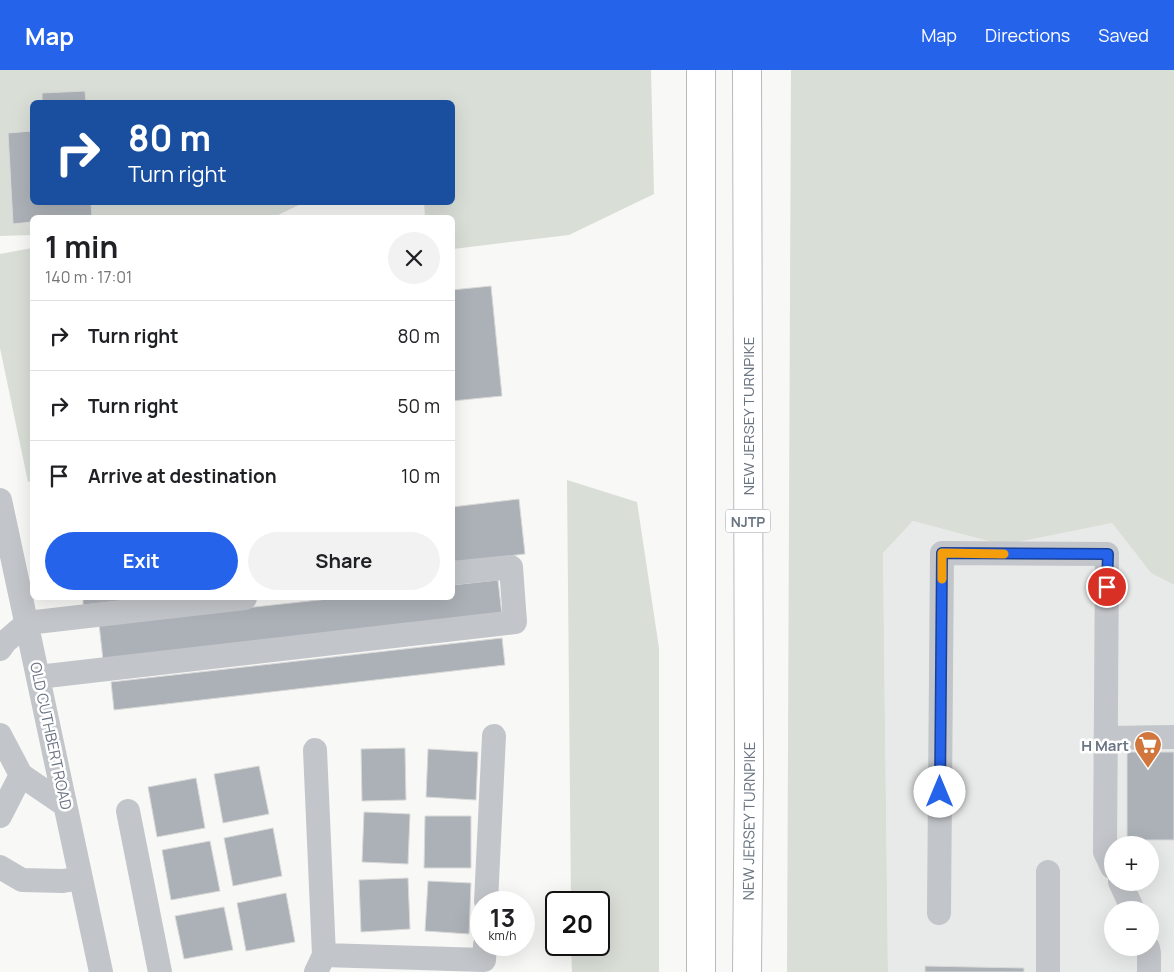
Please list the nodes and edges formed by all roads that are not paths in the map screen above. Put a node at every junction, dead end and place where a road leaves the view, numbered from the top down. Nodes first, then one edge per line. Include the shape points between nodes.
1 (701, 70) edge
2 (747, 70) edge
3 (0, 500) edge
4 (455, 573) edge
5 (228, 600) edge
6 (27, 623) junction
7 (0, 649) edge
8 (38, 677) junction
9 (0, 735) edge
10 (494, 736) dead end
11 (1174, 737) edge
12 (1106, 738) junction
13 (316, 750) dead end
14 (21, 775) junction
15 (65, 805) junction
16 (128, 811) dead end
17 (0, 816) edge
18 (1105, 836) edge
19 (0, 867) edge
20 (1048, 872) dead end
21 (80, 878) junction
22 (487, 891) edge
23 (939, 913) dead end
24 (1149, 956) edge
25 (484, 959) edge
26 (320, 964) edge
27 (101, 972) edge
28 (160, 972) edge
29 (701, 972) edge
30 (747, 972) edge
31 (1048, 972) edge
32 (1149, 972) edge

1 - 29 highway
2 - 30 highway, NEW JERSEY TURNPIKE / NJTP
3 - 6 street, OLD CUTHBERT ROAD
4 - 8 street via 511,567 515,622
5 - 6 street
6 - 7 street
6 - 8 street, OLD CUTHBERT ROAD
8 - 15 street, OLD CUTHBERT ROAD
9 - 14 street
10 - 22 street
11 - 12 street
12 - 18 street
12 - 23 street via 1108,554 942,553
13 - 26 street
14 - 15 street
14 - 17 street
15 - 21 street, OLD CUTHBERT ROAD
16 - 28 street
19 - 21 street via 22,880
20 - 31 street
21 - 27 street, OLD CUTHBERT ROAD
24 - 32 street
25 - 26 street

